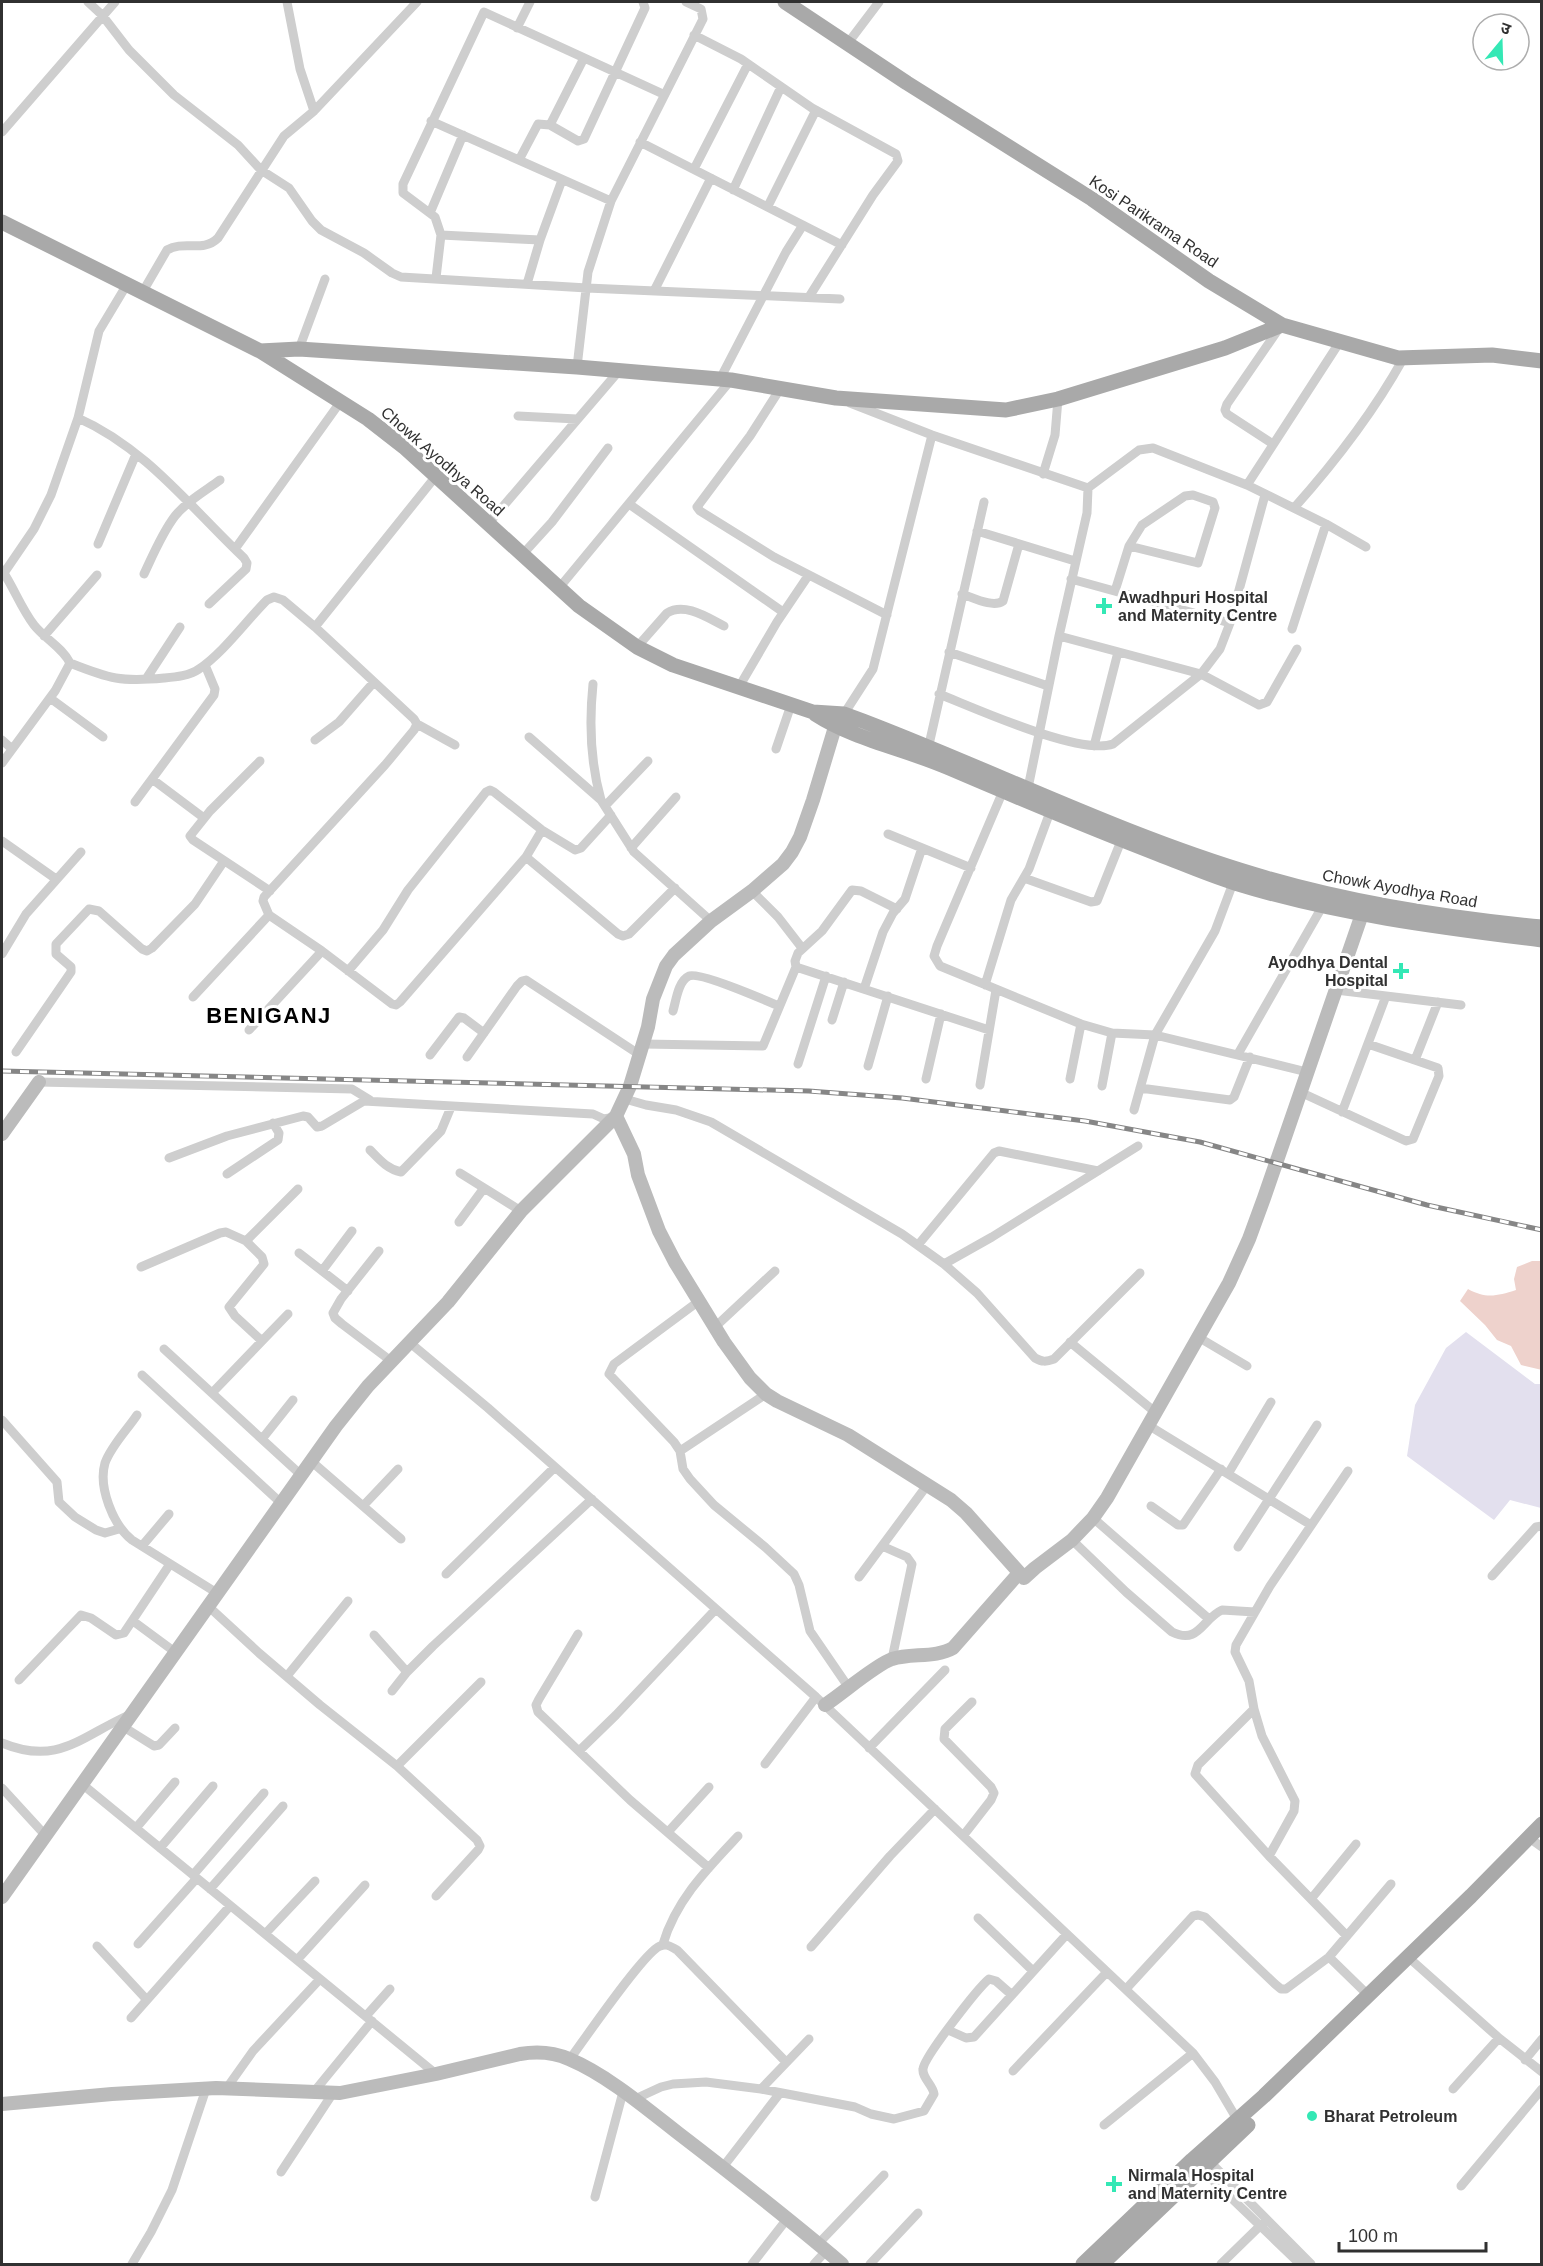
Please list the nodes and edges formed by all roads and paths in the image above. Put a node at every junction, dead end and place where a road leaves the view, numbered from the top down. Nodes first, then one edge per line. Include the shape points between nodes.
1 (88, 2) edge
2 (115, 2) edge
3 (288, 2) edge
4 (417, 2) edge
5 (490, 2) edge
6 (530, 2) edge
7 (643, 2) edge
8 (686, 2) edge
9 (785, 2) edge
10 (879, 2) edge
11 (484, 12) junction
12 (102, 15) junction
13 (517, 28) junction
14 (694, 35) junction
15 (848, 43) junction
16 (584, 58) junction
17 (748, 64) junction
18 (616, 73) junction
19 (781, 87) junction
20 (663, 94) junction
21 (816, 110) junction
22 (314, 111) junction
23 (431, 121) junction
24 (550, 125) junction
25 (2, 132) edge
26 (463, 135) junction
27 (640, 142) junction
28 (519, 160) junction
29 (694, 169) junction
30 (261, 170) junction
31 (711, 178) junction
32 (562, 180) junction
33 (733, 190) junction
34 (611, 201) junction
35 (768, 206) junction
36 (430, 213) junction
37 (2, 222) edge
38 (803, 225) junction
39 (441, 235) junction
40 (540, 240) junction
41 (842, 244) junction
42 (436, 278) junction
43 (325, 279) dead end
44 (527, 284) junction
45 (126, 286) junction
46 (587, 288) junction
47 (654, 291) junction
48 (142, 293) junction
49 (763, 296) junction
50 (809, 297) junction
51 (840, 299) dead end
52 (1282, 325) junction
53 (1340, 343) junction
54 (299, 349) junction
55 (260, 351) junction
56 (1403, 358) junction
57 (1542, 361) edge
58 (577, 367) junction
59 (618, 372) junction
60 (725, 380) junction
61 (780, 389) junction
62 (836, 398) junction
63 (1058, 399) junction
64 (341, 401) junction
65 (518, 416) dead end
66 (78, 418) junction
67 (577, 419) junction
68 (932, 435) junction
69 (1273, 444) junction
70 (609, 448) dead end
71 (136, 454) junction
72 (1043, 474) junction
73 (436, 476) junction
74 (220, 480) dead end
75 (1247, 485) junction
76 (1088, 488) junction
77 (1265, 495) junction
78 (984, 502) dead end
79 (188, 503) junction
80 (629, 504) junction
81 (1294, 508) junction
82 (488, 524) junction
83 (1326, 524) junction
84 (977, 531) junction
85 (98, 544) dead end
86 (1019, 544) junction
87 (1129, 546) junction
88 (1366, 547) dead end
89 (235, 549) junction
90 (522, 555) junction
91 (1075, 561) junction
92 (3, 571) edge
93 (97, 574) dead end
94 (144, 574) dead end
95 (808, 576) junction
96 (1071, 579) junction
97 (559, 588) junction
98 (1115, 591) junction
99 (962, 594) junction
100 (209, 604) dead end
101 (783, 612) junction
102 (887, 615) junction
103 (1230, 623) junction
104 (724, 626) dead end
105 (180, 627) dead end
106 (315, 627) junction
107 (1292, 629) dead end
108 (44, 636) junction
109 (1059, 636) junction
110 (637, 647) junction
111 (1297, 649) dead end
112 (949, 652) junction
113 (1118, 652) junction
114 (70, 663) junction
115 (205, 665) junction
116 (1201, 674) junction
117 (146, 679) junction
118 (374, 682) junction
119 (593, 684) dead end
120 (1048, 686) junction
121 (746, 689) junction
122 (939, 694) junction
123 (50, 698) junction
124 (791, 705) junction
125 (839, 721) junction
126 (417, 724) junction
127 (1039, 734) junction
128 (103, 737) dead end
129 (530, 737) dead end
130 (2, 740) edge
131 (315, 740) dead end
132 (455, 745) dead end
133 (1094, 746) junction
134 (12, 749) junction
135 (776, 749) dead end
136 (927, 752) junction
137 (260, 761) dead end
138 (648, 761) dead end
139 (2, 762) edge
140 (152, 779) junction
141 (1003, 791) junction
142 (1027, 796) junction
143 (676, 797) dead end
144 (135, 802) dead end
145 (603, 803) junction
146 (1050, 812) junction
147 (611, 815) junction
148 (204, 818) junction
149 (542, 830) junction
150 (888, 834) dead end
151 (2, 841) edge
152 (1126, 842) junction
153 (631, 848) junction
154 (922, 848) junction
155 (81, 852) dead end
156 (526, 857) junction
157 (224, 861) junction
158 (971, 867) junction
159 (1024, 878) junction
160 (56, 879) junction
161 (1233, 883) junction
162 (675, 888) junction
163 (270, 891) junction
164 (752, 891) junction
165 (1322, 907) junction
166 (897, 909) junction
167 (1362, 914) junction
168 (269, 915) junction
169 (711, 921) junction
170 (1542, 927) edge
171 (1542, 940) edge
172 (802, 948) junction
173 (322, 951) junction
174 (2, 954) edge
175 (796, 967) junction
176 (348, 972) junction
177 (826, 976) junction
178 (844, 982) junction
179 (985, 985) junction
180 (864, 989) junction
181 (996, 990) junction
182 (1336, 990) junction
183 (888, 996) junction
184 (1386, 996) junction
185 (193, 997) dead end
186 (1438, 1002) junction
187 (1461, 1005) dead end
188 (779, 1006) junction
189 (673, 1011) dead end
190 (942, 1014) junction
191 (832, 1020) dead end
192 (1081, 1024) junction
193 (249, 1030) dead end
194 (989, 1030) junction
195 (484, 1033) junction
196 (1112, 1033) junction
197 (1155, 1035) junction
198 (1368, 1044) junction
199 (641, 1050) junction
200 (16, 1052) dead end
201 (1238, 1054) junction
202 (430, 1055) dead end
203 (1250, 1057) junction
204 (467, 1058) dead end
205 (1415, 1059) junction
206 (798, 1064) dead end
207 (868, 1066) dead end
208 (1307, 1072) junction
209 (926, 1079) dead end
210 (1070, 1079) dead end
211 (39, 1082) joint
212 (980, 1085) dead end
213 (1102, 1086) dead end
214 (1140, 1088) junction
215 (1300, 1092) junction
216 (625, 1099) junction
217 (370, 1100) junction
218 (451, 1107) junction
219 (1134, 1110) dead end
220 (1342, 1112) junction
221 (616, 1116) junction
222 (273, 1123) junction
223 (2, 1134) edge
224 (1138, 1146) dead end
225 (370, 1150) dead end
226 (169, 1158) dead end
227 (1098, 1171) junction
228 (460, 1173) dead end
229 (227, 1174) dead end
230 (484, 1188) junction
231 (298, 1189) dead end
232 (521, 1211) junction
233 (459, 1222) dead end
234 (352, 1231) dead end
235 (246, 1241) junction
236 (918, 1245) junction
237 (379, 1251) dead end
238 (298, 1253) dead end
239 (944, 1264) junction
240 (141, 1267) dead end
241 (322, 1271) junction
242 (776, 1271) dead end
243 (1140, 1273) dead end
244 (348, 1292) junction
245 (699, 1301) junction
246 (288, 1314) dead end
247 (715, 1327) junction
248 (1198, 1337) junction
249 (262, 1341) junction
250 (409, 1342) junction
251 (1070, 1342) junction
252 (164, 1349) dead end
253 (391, 1361) junction
254 (1247, 1366) dead end
255 (142, 1375) dead end
256 (212, 1393) junction
257 (766, 1394) junction
258 (293, 1400) dead end
259 (1271, 1402) dead end
260 (1155, 1412) junction
261 (137, 1416) dead end
262 (2, 1420) edge
263 (1148, 1425) junction
264 (1317, 1425) dead end
265 (262, 1439) junction
266 (680, 1451) junction
267 (311, 1461) junction
268 (555, 1467) junction
269 (398, 1468) dead end
270 (1224, 1471) junction
271 (1348, 1471) dead end
272 (301, 1475) junction
273 (928, 1484) junction
274 (592, 1499) junction
275 (1268, 1499) junction
276 (281, 1503) junction
277 (363, 1506) junction
278 (1151, 1506) dead end
279 (169, 1514) dead end
280 (1093, 1518) junction
281 (1311, 1525) junction
282 (1542, 1526) edge
283 (119, 1529) junction
284 (401, 1539) dead end
285 (1072, 1540) junction
286 (142, 1546) junction
287 (882, 1546) junction
288 (1238, 1547) dead end
289 (170, 1564) junction
290 (1019, 1572) junction
291 (446, 1574) dead end
292 (1492, 1576) dead end
293 (859, 1577) dead end
294 (217, 1593) junction
295 (348, 1601) dead end
296 (208, 1606) junction
297 (715, 1610) junction
298 (1255, 1612) junction
299 (1209, 1619) junction
300 (133, 1621) junction
301 (578, 1634) dead end
302 (374, 1635) dead end
303 (175, 1652) junction
304 (892, 1659) junction
305 (945, 1670) dead end
306 (407, 1672) junction
307 (287, 1676) junction
308 (19, 1680) dead end
309 (481, 1682) dead end
310 (849, 1688) junction
311 (392, 1691) dead end
312 (821, 1701) junction
313 (972, 1702) dead end
314 (1254, 1709) junction
315 (125, 1720) junction
316 (175, 1728) dead end
317 (2, 1743) edge
318 (869, 1748) junction
319 (579, 1751) junction
320 (765, 1764) dead end
321 (397, 1766) junction
322 (175, 1782) dead end
323 (82, 1784) junction
324 (213, 1786) dead end
325 (709, 1787) dead end
326 (2, 1788) edge
327 (264, 1793) dead end
328 (283, 1806) dead end
329 (935, 1809) junction
330 (1542, 1824) edge
331 (136, 1828) junction
332 (668, 1832) junction
333 (46, 1836) junction
334 (738, 1836) dead end
335 (963, 1836) junction
336 (1537, 1841) edge
337 (1356, 1844) dead end
338 (160, 1848) junction
339 (1269, 1856) junction
340 (709, 1868) junction
341 (195, 1877) junction
342 (315, 1881) dead end
343 (1391, 1884) dead end
344 (364, 1885) dead end
345 (210, 1889) junction
346 (436, 1896) dead end
347 (2, 1898) edge
348 (1311, 1899) junction
349 (230, 1906) junction
350 (978, 1917) dead end
351 (265, 1934) junction
352 (1067, 1934) junction
353 (1347, 1936) junction
354 (138, 1944) dead end
355 (663, 1944) junction
356 (97, 1946) dead end
357 (812, 1947) dead end
358 (1329, 1957) junction
359 (1412, 1959) junction
360 (297, 1960) junction
361 (1033, 1971) junction
362 (1107, 1972) junction
363 (320, 1979) junction
364 (390, 1989) dead end
365 (1126, 1989) junction
366 (1012, 1995) junction
367 (1368, 1995) junction
368 (147, 2000) junction
369 (131, 2018) dead end
370 (369, 2019) junction
371 (948, 2030) junction
372 (1499, 2038) junction
373 (809, 2039) dead end
374 (1542, 2039) edge
375 (1193, 2053) junction
376 (570, 2059) junction
377 (1525, 2060) junction
378 (786, 2062) junction
379 (1013, 2072) dead end
380 (1542, 2072) edge
381 (436, 2074) junction
382 (206, 2089) junction
383 (226, 2089) junction
384 (761, 2089) junction
385 (1453, 2089) dead end
386 (1542, 2089) edge
387 (780, 2092) junction
388 (313, 2093) junction
389 (333, 2093) junction
390 (629, 2096) junction
391 (2, 2104) edge
392 (1238, 2121) junction
393 (1104, 2125) dead end
394 (1205, 2165) junction
395 (723, 2167) junction
396 (281, 2172) dead end
397 (884, 2175) dead end
398 (1461, 2186) dead end
399 (596, 2197) dead end
400 (918, 2213) dead end
401 (787, 2219) junction
402 (1264, 2223) junction
403 (822, 2247) junction
404 (132, 2265) edge
405 (752, 2265) edge
406 (814, 2265) edge
407 (842, 2265) edge
408 (870, 2265) edge
409 (1083, 2265) edge
410 (1102, 2265) edge
411 (1221, 2265) edge
412 (1300, 2265) edge
413 (1311, 2265) edge

1 - 12 street
2 - 12 street
3 - 22 street via 300,69
4 - 22 street
5 - 11 street
6 - 13 street
7 - 18 street via 645,8
8 - 14 street via 703,13
9 - 15 main road, Kosi Parikrama Road
10 - 15 street
11 - 13 street
11 - 23 street
12 - 25 street
12 - 30 street via 129,50 174,95 238,145
13 - 16 street
14 - 17 street
14 - 20 street
15 - 52 main road, Kosi Parikrama Road
16 - 18 street
16 - 24 street
17 - 19 street
17 - 29 street
18 - 20 street
18 - 24 street via 582,141
19 - 21 street
19 - 33 street
20 - 27 street
21 - 35 street
21 - 41 street via 896,154 898,161
22 - 30 street via 284,136
23 - 26 street
23 - 36 street via 402,189
24 - 28 street via 538,124
26 - 28 street
26 - 36 street
27 - 29 street
27 - 34 street
28 - 32 street
29 - 31 street
30 - 42 street via 289,188 312,221 332,237 401,277
30 - 48 street via 218,238 205,246 173,246 167,250
31 - 33 street
31 - 47 street
32 - 34 street
32 - 40 street
33 - 35 street
34 - 46 street via 588,272
35 - 38 street
36 - 39 street
37 - 45 main road, Chowk Ayodhya Road
38 - 41 street
38 - 49 street
39 - 40 street
39 - 42 street
40 - 44 street
41 - 50 street
42 - 44 street
43 - 54 street
44 - 46 street
45 - 48 main road, Chowk Ayodhya Road
45 - 66 street via 99,331
46 - 47 street
46 - 58 street
47 - 49 street
48 - 55 main road, Chowk Ayodhya Road
49 - 50 street
49 - 60 street
50 - 51 street
52 - 53 main road, Kosi Parikrama Road
52 - 63 main road via 1225,348
52 - 69 street via 1225,410
53 - 56 main road, Kosi Parikrama Road
53 - 69 street
54 - 55 main road
54 - 58 main road
55 - 64 main road, Chowk Ayodhya Road
56 - 57 main road, Kosi Parikrama Road via 1492,355
56 - 81 street via 1332,467
58 - 59 main road
59 - 60 main road
59 - 67 street
60 - 61 main road
60 - 80 street
61 - 62 main road
61 - 95 street via 697,507
62 - 63 main road via 1006,410
62 - 68 street
63 - 72 street via 1055,435
64 - 73 main road, Chowk Ayodhya Road
64 - 89 street
65 - 67 street
66 - 71 street via 114,436
66 - 92 street via 51,495 34,529
67 - 82 street
68 - 72 street
68 - 102 street
69 - 75 street
70 - 90 street
71 - 79 street
71 - 85 street
72 - 76 street
73 - 82 main road, Chowk Ayodhya Road
73 - 106 street
74 - 79 street
75 - 76 street via 1146,448
75 - 77 street
76 - 91 street
77 - 81 street
77 - 103 street
78 - 84 street
79 - 89 street
79 - 94 street via 170,525
80 - 97 street
80 - 101 street
81 - 83 street
82 - 90 main road, Chowk Ayodhya Road
83 - 88 street
83 - 107 street
84 - 86 street
84 - 99 street
86 - 91 street
86 - 99 street via 1003,601 993,604
87 - 87 street via 1142,525 1185,496 1213,502 1215,508 1198,563
87 - 98 street
89 - 100 street via 247,563 246,569
90 - 97 main road, Chowk Ayodhya Road
91 - 96 street
92 - 108 street via 24,611
93 - 108 street
95 - 101 street
95 - 102 street
96 - 98 street
96 - 109 street
97 - 110 main road, Chowk Ayodhya Road
98 - 103 street
99 - 112 street
101 - 121 street
102 - 125 street via 873,669
103 - 116 street via 1220,649
104 - 110 street via 695,612 673,609
105 - 117 street
106 - 115 street via 274,597
106 - 118 street
108 - 114 street
109 - 113 street
109 - 120 street
110 - 121 main road, Chowk Ayodhya Road via 673,665
111 - 116 street via 1264,704 1253,704
112 - 120 street
112 - 122 street
113 - 116 street
113 - 133 street
114 - 117 street via 119,680
114 - 123 street
115 - 117 street via 188,675
115 - 140 street via 214,695
116 - 133 street via 1113,744
118 - 126 street
118 - 131 street via 339,722
119 - 145 street via 591,739
120 - 127 street
121 - 124 main road, Chowk Ayodhya Road
122 - 127 street
122 - 136 street
123 - 128 street
123 - 134 street
124 - 125 main road, Chowk Ayodhya Road
124 - 135 street
125 - 136 main road, Chowk Ayodhya Road
125 - 164 main road via 800,837 783,864
126 - 132 street
126 - 163 street via 385,765
127 - 133 street
127 - 142 street
129 - 145 street
130 - 134 street
134 - 139 street
136 - 141 main road
136 - 142 main road
137 - 148 street
138 - 145 street
140 - 144 street
140 - 148 street
141 - 142 main road
141 - 158 street
142 - 146 main road
142 - 170 main road, Chowk Ayodhya Road via 1254,875 1324,894 1406,910
143 - 153 street
145 - 147 street
146 - 152 main road
146 - 159 street
147 - 149 street via 575,850
147 - 153 street
148 - 157 street via 190,836
149 - 156 street
149 - 176 street via 494,792 486,792
150 - 154 street
151 - 160 street
152 - 159 street via 1097,901
152 - 161 main road, Chowk Ayodhya Road
153 - 162 street
154 - 158 street
154 - 166 street via 905,899
155 - 160 street
156 - 162 street via 623,936
156 - 176 street via 396,1005
157 - 163 street
157 - 200 street via 195,904 147,951 99,911 89,909 56,944 56,954 71,972
158 - 179 street via 934,956 940,966
159 - 179 street via 1011,900
160 - 174 street via 26,914
161 - 165 main road, Chowk Ayodhya Road
161 - 197 street via 1215,931
162 - 169 street
163 - 168 street via 263,901
164 - 169 main road
164 - 172 street
165 - 167 main road, Chowk Ayodhya Road
165 - 201 street
166 - 172 street via 852,890 822,931
166 - 180 street via 883,932
167 - 171 main road, Chowk Ayodhya Road
167 - 182 main road
168 - 173 street
168 - 185 street
169 - 199 main road via 666,966 653,999
172 - 175 street
173 - 176 street
173 - 193 street
175 - 177 street
175 - 188 street
177 - 178 street
177 - 206 street
178 - 180 street
178 - 191 street
179 - 181 street
180 - 183 street
181 - 192 street
181 - 194 street
182 - 184 street
182 - 208 main road
183 - 190 street
183 - 207 street
184 - 186 street
184 - 198 street
186 - 187 street
186 - 205 street
188 - 189 street via 692,975 683,982
188 - 199 street via 763,1046
190 - 194 street
190 - 209 street
192 - 196 street
192 - 210 street
194 - 212 street
195 - 199 street via 517,986 526,980
195 - 202 street via 459,1017
195 - 204 street
196 - 197 street
196 - 213 street
197 - 201 street
197 - 214 street
198 - 205 street
198 - 220 street
199 - 216 main road
201 - 203 street
203 - 208 street
203 - 214 street via 1230,1100
205 - 220 street via 1435,1066 1439,1072 1413,1139 1406,1141
208 - 215 main road
211 - 217 street via 352,1089
211 - 223 main road
214 - 219 street
215 - 220 street
215 - 248 main road via 1249,1239
216 - 221 main road
216 - 236 street via 711,1122
217 - 218 street
217 - 222 street via 356,1104 322,1126 317,1127 303,1116
218 - 221 street via 593,1114 604,1119
218 - 225 street via 441,1131 401,1172 383,1163
221 - 232 main road
221 - 245 main road via 634,1154 638,1175 660,1230
222 - 226 street
222 - 229 street via 278,1140
224 - 227 street
227 - 236 street via 994,1153
227 - 239 street
228 - 230 street
230 - 232 street
230 - 233 street
231 - 235 street
232 - 250 main road via 448,1302
234 - 241 street
235 - 240 street via 219,1233
235 - 249 street via 264,1264 229,1307
236 - 239 street
237 - 244 street
238 - 241 street
239 - 251 street via 977,1293 1035,1358 1047,1362 1054,1359
241 - 244 street
242 - 247 street
243 - 251 street
244 - 253 street via 335,1308 335,1318
245 - 247 main road
245 - 266 street via 615,1364 609,1374
246 - 249 street
247 - 257 main road via 750,1378
248 - 254 street
248 - 260 main road
249 - 256 street
250 - 253 main road
250 - 268 street
251 - 260 street
252 - 256 street
253 - 267 main road
255 - 276 street
256 - 265 street
257 - 266 street
257 - 273 main road via 848,1435
258 - 265 street
259 - 270 street
260 - 263 main road
261 - 283 street via 108,1456 104,1470 109,1505
262 - 283 street via 57,1482 57,1497 64,1508 96,1530 105,1533
263 - 270 street
263 - 280 main road
264 - 275 street
265 - 272 street
266 - 310 street via 683,1469 698,1488 790,1569 799,1585 810,1631
267 - 272 main road
267 - 277 street
268 - 274 street
268 - 291 street
269 - 277 street
270 - 275 street
270 - 278 street via 1183,1525
271 - 281 street
272 - 276 main road
273 - 287 street
273 - 290 main road via 966,1513
274 - 297 street
274 - 306 street
275 - 281 street
275 - 288 street
276 - 294 main road
277 - 284 street
279 - 286 street
280 - 285 main road
280 - 299 street
281 - 298 street
282 - 292 street via 1536,1527
283 - 286 street
285 - 290 main road via 1024,1578
285 - 299 street via 1172,1632 1179,1636 1195,1634
286 - 289 street
287 - 293 street
287 - 304 street via 907,1557 912,1564
289 - 294 street
289 - 300 street
290 - 304 main road via 953,1648
294 - 296 main road
295 - 307 street
296 - 303 main road
296 - 307 street
297 - 312 street
297 - 319 street
298 - 299 street via 1222,1610
298 - 314 street via 1235,1652 1249,1681
300 - 303 street
300 - 308 street via 124,1634 116,1635 81,1615
301 - 319 street via 536,1705 538,1712
302 - 306 street
303 - 315 main road
304 - 310 main road
305 - 318 street
306 - 311 street
307 - 321 street
309 - 321 street
310 - 312 main road
312 - 318 street
312 - 320 street
313 - 335 street via 945,1729 944,1739 994,1793
314 - 339 street via 1262,1736 1295,1801 1294,1811
314 - 339 street via 1198,1765 1195,1774
315 - 316 street via 154,1746
315 - 317 street via 59,1750 32,1753
315 - 323 main road
318 - 329 street
319 - 332 street
321 - 346 street via 480,1846
322 - 331 street
323 - 331 street
323 - 333 main road
324 - 338 street
325 - 332 street
326 - 333 street
327 - 341 street
328 - 345 street
329 - 335 street
329 - 357 street
330 - 336 main road
331 - 338 street
332 - 340 street
333 - 347 main road
334 - 340 street
335 - 352 street
336 - 359 main road via 1471,1896
337 - 348 street
338 - 341 street
339 - 348 street
340 - 355 street via 675,1911
341 - 345 street
341 - 354 street
342 - 351 street
343 - 353 street
344 - 360 street
345 - 349 street
348 - 353 street
349 - 351 street
349 - 368 street
350 - 361 street
351 - 360 street
352 - 361 street
352 - 362 street
353 - 358 street
355 - 376 street via 630,1978
355 - 378 street via 677,1950
356 - 368 street
358 - 365 street via 1281,1989 1205,1917 1198,1915
358 - 367 street
359 - 367 main road
359 - 372 street
359 - 394 main road
360 - 363 street
361 - 366 street
362 - 365 street
362 - 379 street
363 - 370 street
363 - 383 street via 253,2051
364 - 370 street
365 - 375 street
366 - 371 street via 972,2038
366 - 371 street via 989,1979
367 - 392 main road
368 - 369 street
370 - 381 street
370 - 388 street
371 - 387 street via 924,2065 934,2094 924,2111 894,2119
372 - 377 street
372 - 385 street
373 - 378 street
374 - 377 street
375 - 392 street
375 - 393 street
376 - 381 main road via 533,2052
376 - 390 main road
377 - 380 street
378 - 384 street
381 - 389 main road
382 - 383 main road
382 - 391 main road
382 - 404 street via 172,2190
383 - 388 main road
384 - 387 street
384 - 390 street via 706,2082 673,2084
386 - 398 street
387 - 395 street
388 - 389 main road
389 - 396 street
390 - 395 main road
390 - 399 street
392 - 409 main road
394 - 402 street
394 - 410 main road
395 - 401 main road
397 - 403 street
400 - 408 street
401 - 403 main road
401 - 405 street
402 - 411 street
402 - 412 street
402 - 413 street
403 - 406 street
403 - 407 main road

